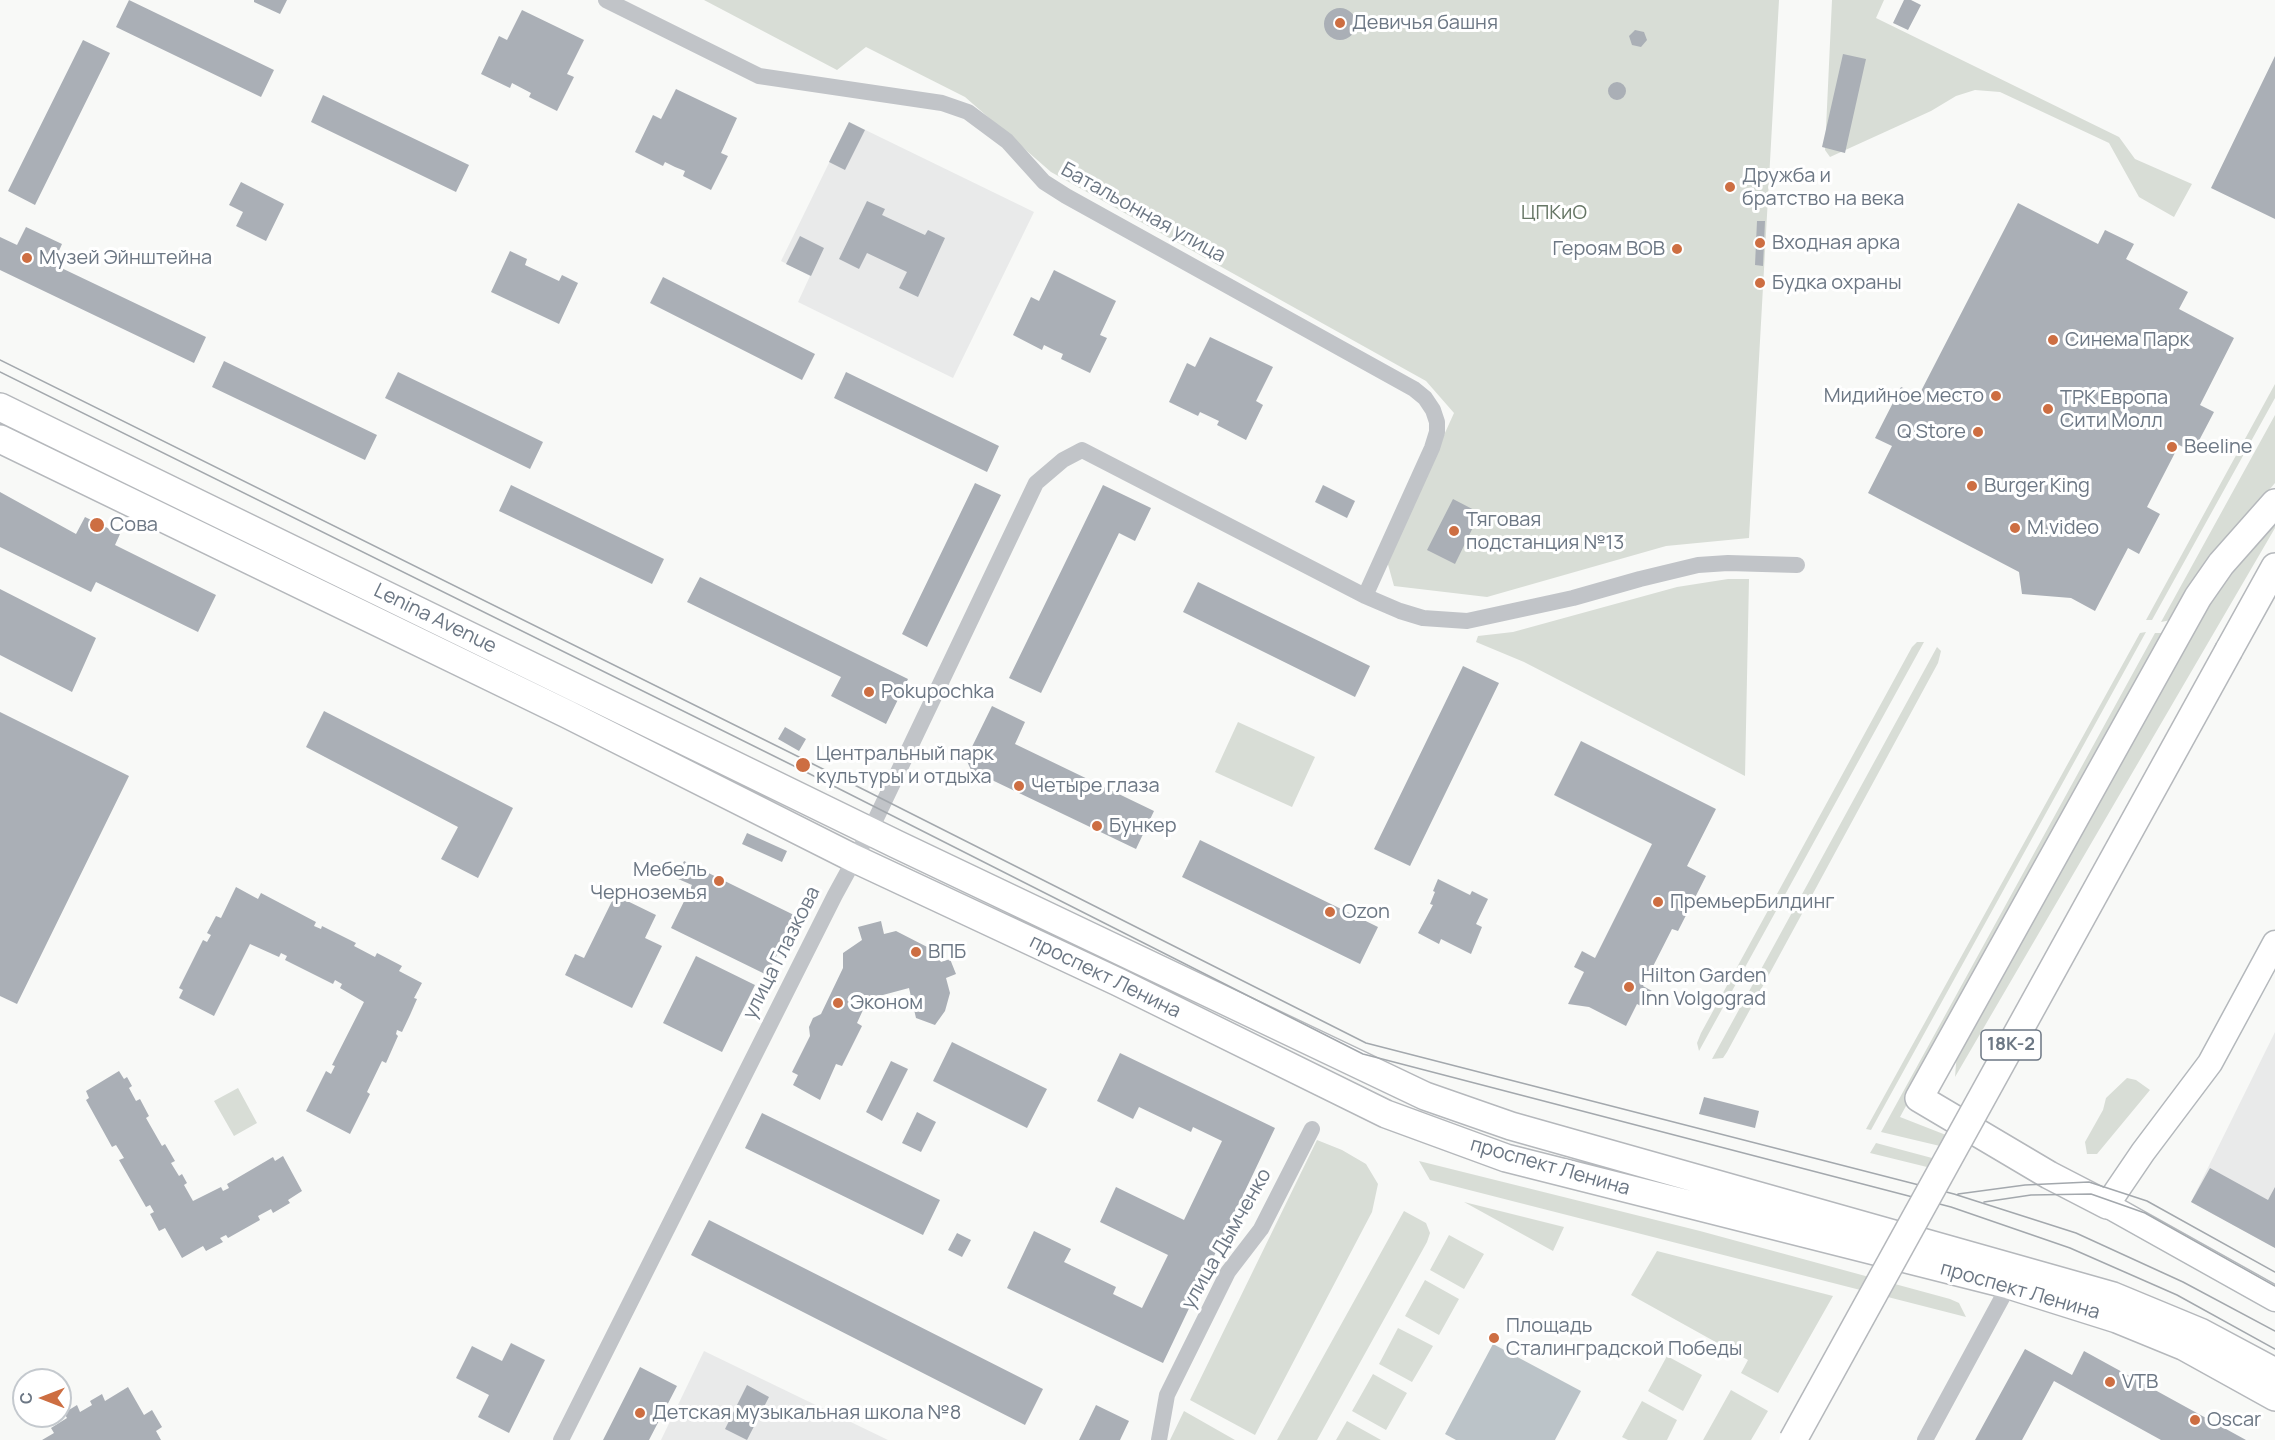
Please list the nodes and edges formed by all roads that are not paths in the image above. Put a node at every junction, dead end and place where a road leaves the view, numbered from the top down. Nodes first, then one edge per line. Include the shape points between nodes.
1 (606, 0) edge
2 (0, 406) edge
3 (0, 439) edge
4 (2275, 503) edge
5 (1797, 565) dead end
6 (2275, 567) edge
7 (1365, 596) junction
8 (870, 831) junction
9 (853, 858) junction
10 (2275, 944) edge
11 (1312, 1129) dead end
12 (2107, 1205) junction
13 (2009, 1285) junction
14 (2275, 1299) edge
15 (2275, 1372) edge
16 (2275, 1397) edge
17 (561, 1440) edge
18 (1159, 1440) edge
19 (1793, 1440) edge
20 (1925, 1440) edge

1 - 7 street, Батальонная улица via 759,76 942,102 968,112 1007,141 1044,182 1066,196 1414,389 1433,410 1437,432
2 - 8 main road, Lenina Avenue
3 - 9 main road, Lenina Avenue via 567,714
4 - 12 main road via 2221,564 2198,597 1919,1098
5 - 7 street via 1698,565 1467,621 1423,618
6 - 19 main road, 18К-2, bridge
7 - 8 street, улица Глазкова via 1082,450 1036,483
8 - 9 street, улица Глазкова
8 - 15 main road, проспект Ленина via 1425,1096 1511,1126 2112,1296 2200,1332
9 - 13 main road, проспект Ленина via 1417,1126 1506,1158
9 - 17 street, улица Глазкова
10 - 12 main road via 2210,1063
11 - 18 street, улица Дымченко via 1261,1230 1222,1282 1167,1395
12 - 14 main road
13 - 16 main road, проспект Ленина via 2117,1319 2183,1346
13 - 20 street

